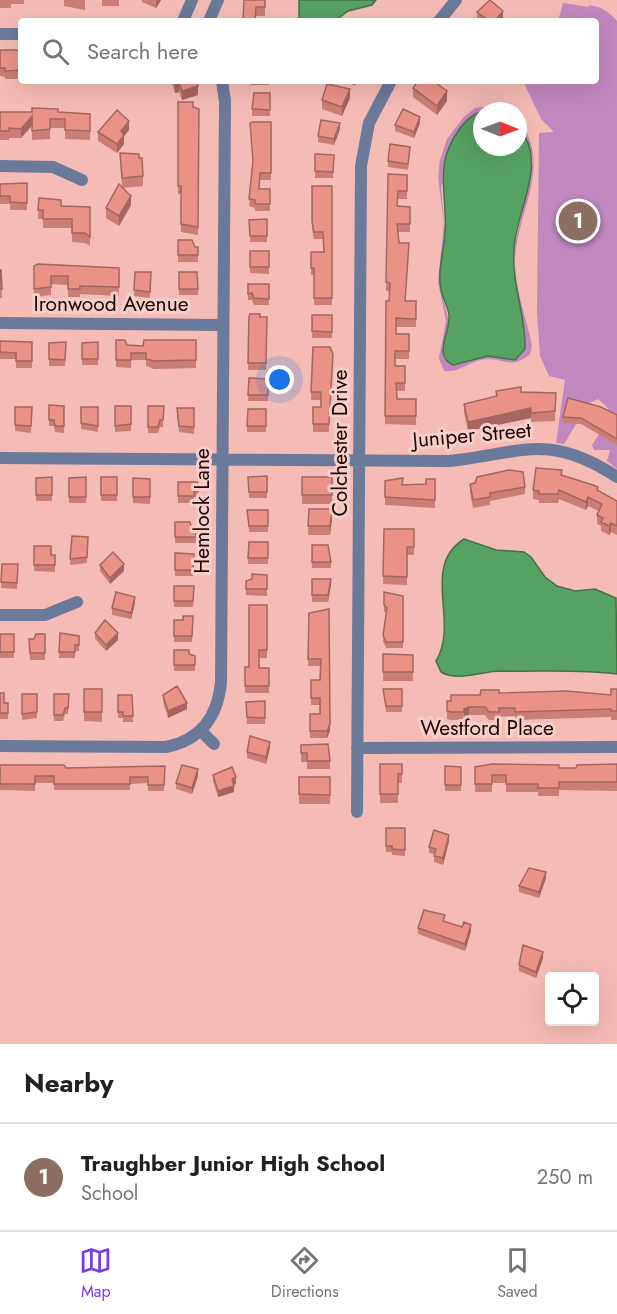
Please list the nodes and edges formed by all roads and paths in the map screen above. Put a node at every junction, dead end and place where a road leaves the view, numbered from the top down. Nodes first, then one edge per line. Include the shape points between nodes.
1 (192, 0) edge
2 (218, 0) edge
3 (456, 0) edge
4 (184, 18) edge
5 (210, 18) edge
6 (441, 18) edge
7 (0, 34) edge
8 (18, 34) edge
9 (222, 84) edge
10 (389, 84) edge
11 (0, 166) edge
12 (82, 180) dead end
13 (0, 323) edge
14 (222, 325) junction
15 (0, 458) edge
16 (222, 460) junction
17 (359, 461) junction
18 (617, 477) edge
19 (77, 602) dead end
20 (0, 615) edge
21 (201, 731) junction
22 (214, 744) dead end
23 (0, 746) edge
24 (617, 747) edge
25 (357, 748) junction
26 (357, 812) dead end

1 - 4 street
2 - 5 street
3 - 6 street
7 - 8 street
9 - 14 street, Hemlock Lane
10 - 17 street, Colchester Drive via 369,123 362,166
11 - 12 street via 53,167
13 - 14 street, Ironwood Avenue
14 - 16 street, Hemlock Lane
15 - 16 street, Juniper Street
16 - 17 street, Juniper Street
16 - 21 street, Hemlock Lane via 220,688 214,713
17 - 18 street, Juniper Street via 449,461 537,448 584,458
17 - 25 street, Colchester Drive
19 - 20 street via 45,615
21 - 22 street
21 - 23 street via 183,743 166,747
24 - 25 street, Westford Place
25 - 26 street, Colchester Drive

